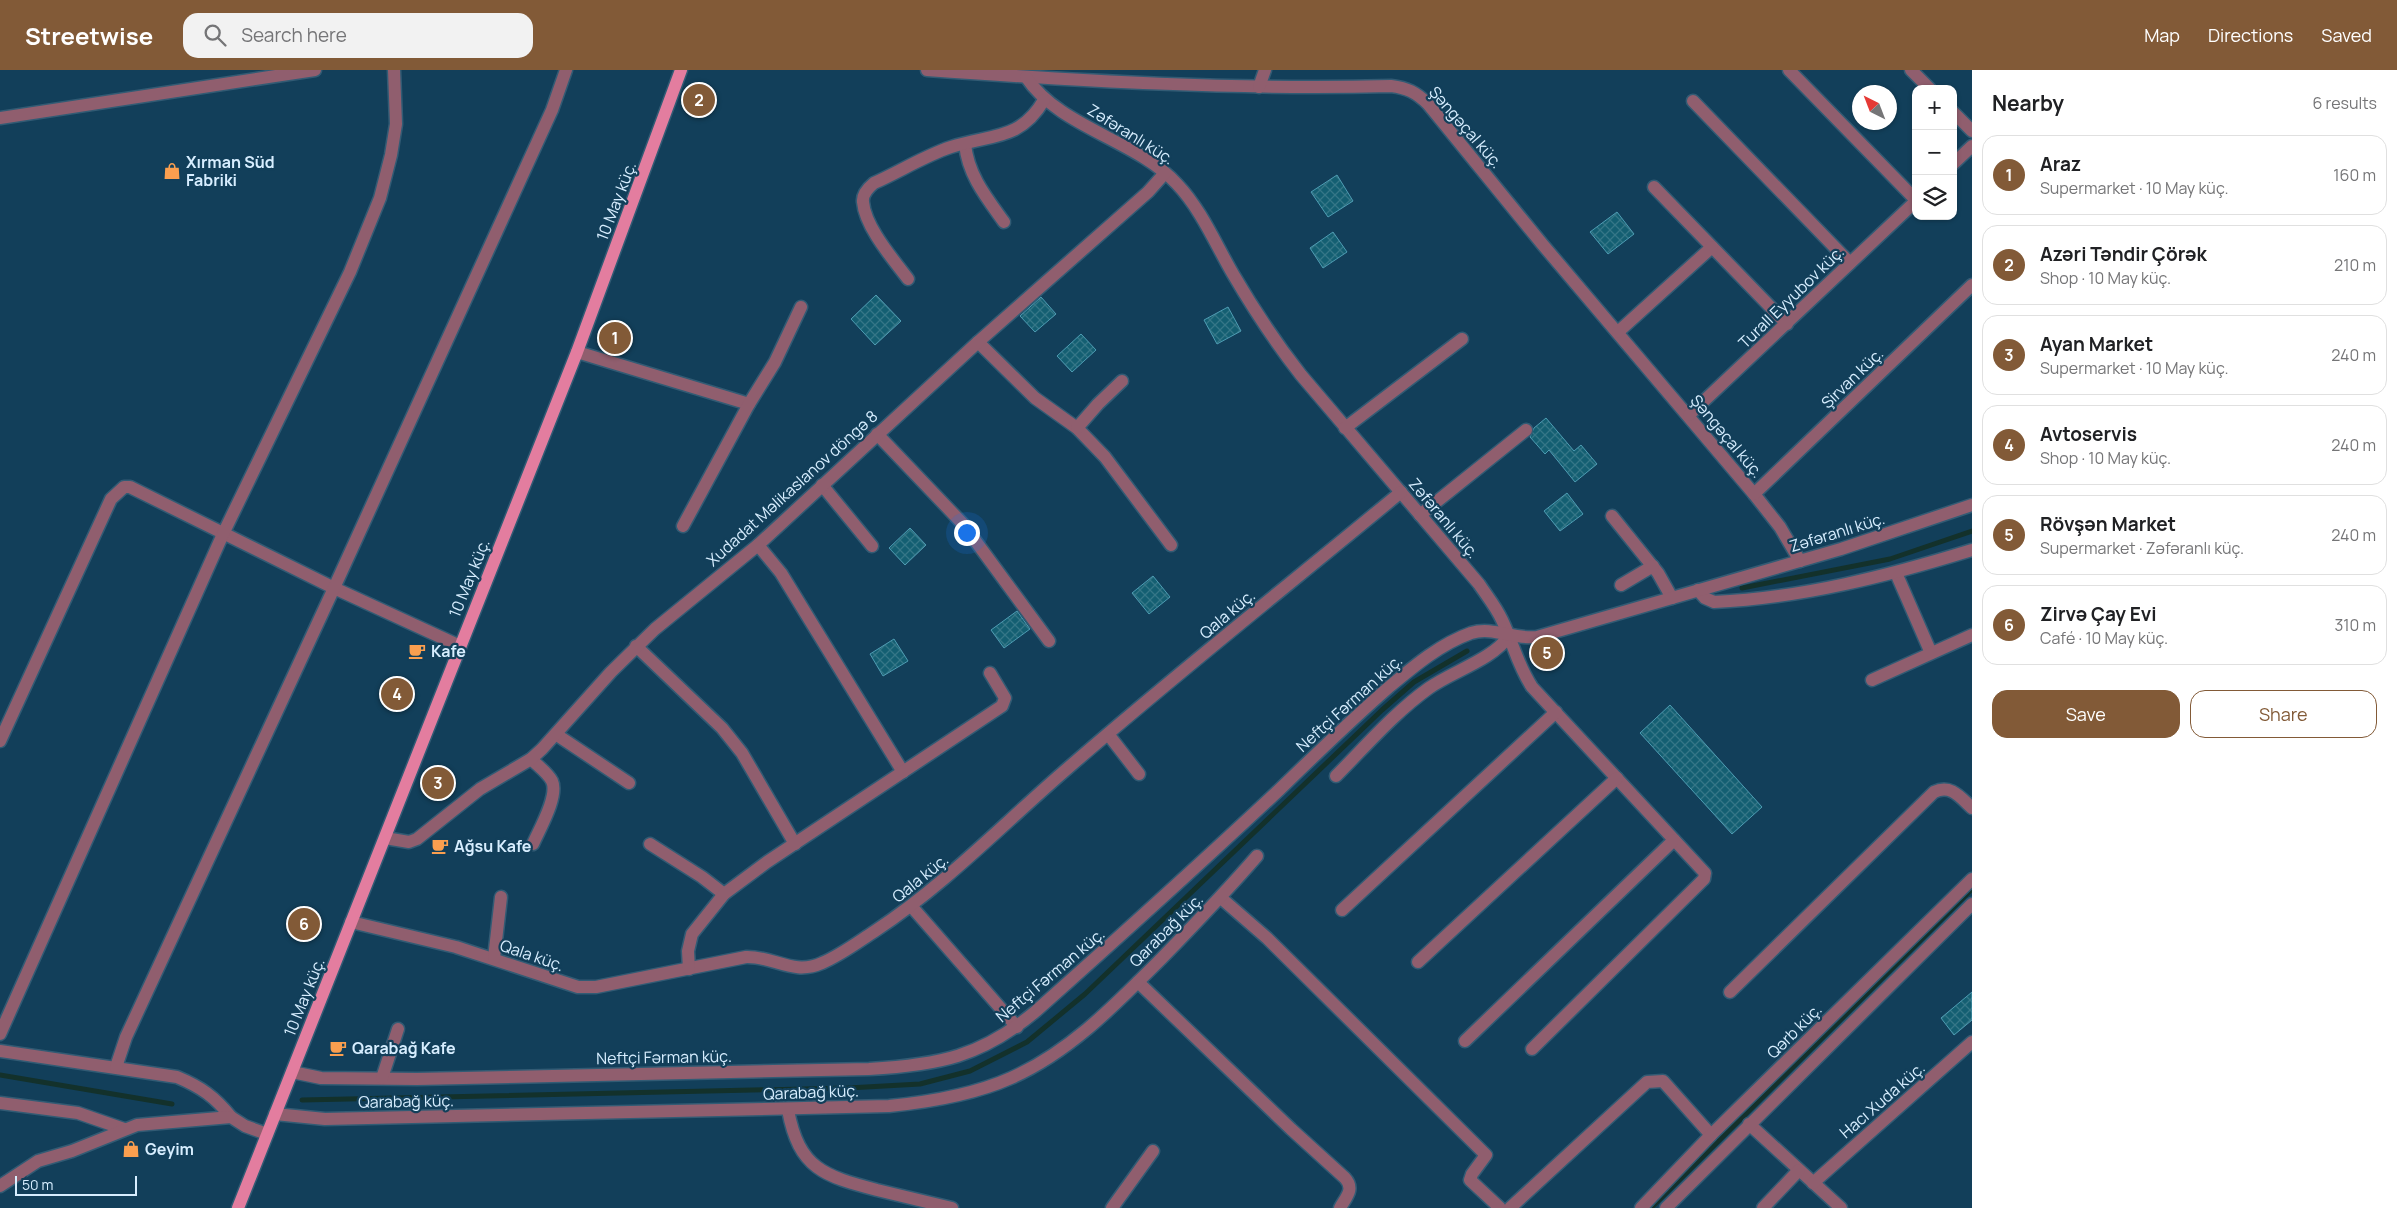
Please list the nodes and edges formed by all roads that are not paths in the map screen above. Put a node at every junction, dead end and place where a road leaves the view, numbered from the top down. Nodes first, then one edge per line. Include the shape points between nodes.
1 (315, 70) edge
2 (394, 70) edge
3 (566, 70) edge
4 (681, 70) edge
5 (928, 70) edge
6 (1265, 70) edge
7 (1789, 70) edge
8 (1911, 70) edge
9 (1026, 77) junction
10 (1926, 85) edge
11 (1259, 87) junction
12 (1044, 100) junction
13 (1693, 101) dead end
14 (1957, 116) edge
15 (0, 118) edge
16 (1972, 131) edge
17 (965, 144) junction
18 (1972, 146) edge
19 (1957, 160) edge
20 (1165, 173) junction
21 (1654, 187) dead end
22 (1912, 196) edge
23 (1912, 204) edge
24 (1004, 222) dead end
25 (1712, 247) junction
26 (1850, 263) junction
27 (908, 279) dead end
28 (1972, 285) edge
29 (801, 307) dead end
30 (1788, 324) junction
31 (1618, 332) junction
32 (1462, 339) dead end
33 (978, 342) junction
34 (577, 352) junction
35 (1122, 382) dead end
36 (749, 404) junction
37 (1689, 416) junction
38 (1077, 428) junction
39 (1345, 428) junction
40 (1526, 430) dead end
41 (877, 434) junction
42 (822, 485) junction
43 (1401, 492) junction
44 (1754, 494) junction
45 (1972, 505) edge
46 (1420, 515) junction
47 (1612, 516) dead end
48 (682, 526) dead end
49 (224, 534) junction
50 (758, 545) junction
51 (1171, 545) dead end
52 (872, 546) dead end
53 (1972, 550) edge
54 (1800, 561) junction
55 (1652, 566) junction
56 (1896, 573) junction
57 (1621, 585) dead end
58 (334, 588) junction
59 (1698, 590) junction
60 (1672, 598) junction
61 (1972, 635) edge
62 (1509, 636) junction
63 (1049, 641) dead end
64 (460, 646) junction
65 (636, 646) junction
66 (1931, 653) junction
67 (990, 673) dead end
68 (1872, 680) dead end
69 (1556, 712) junction
70 (1108, 734) junction
71 (557, 735) junction
72 (0, 741) edge
73 (530, 759) junction
74 (903, 772) junction
75 (1138, 774) dead end
76 (1336, 776) dead end
77 (1617, 778) junction
78 (629, 783) dead end
79 (1972, 808) edge
80 (385, 838) junction
81 (1674, 840) junction
82 (533, 844) dead end
83 (650, 844) dead end
84 (795, 844) junction
85 (1257, 856) dead end
86 (1972, 879) edge
87 (724, 894) junction
88 (501, 897) dead end
89 (1221, 898) junction
90 (1972, 904) edge
91 (912, 907) junction
92 (1342, 910) dead end
93 (351, 922) junction
94 (494, 958) junction
95 (1418, 962) dead end
96 (689, 969) junction
97 (1138, 982) junction
98 (1730, 992) dead end
99 (1017, 1027) junction
100 (398, 1029) dead end
101 (0, 1034) edge
102 (1465, 1041) dead end
103 (1972, 1042) edge
104 (1532, 1049) dead end
105 (0, 1051) edge
106 (116, 1066) junction
107 (292, 1072) junction
108 (382, 1078) junction
109 (0, 1103) edge
110 (788, 1110) junction
111 (275, 1114) junction
112 (231, 1117) junction
113 (1749, 1124) junction
114 (124, 1129) junction
115 (267, 1134) junction
116 (1711, 1135) junction
117 (1153, 1151) dead end
118 (1799, 1170) junction
119 (1813, 1183) junction
120 (0, 1186) edge
121 (1120, 1205) edge
122 (238, 1208) edge
123 (952, 1208) edge
124 (1340, 1208) edge
125 (1500, 1208) edge
126 (1510, 1208) edge
127 (1640, 1208) edge
128 (1666, 1208) edge
129 (1763, 1208) edge
130 (1841, 1208) edge

1 - 15 street
2 - 49 street via 396,124 380,198 350,272
3 - 58 street via 548,119
4 - 34 main road, 10 May küç.
5 - 9 street, Şəngəçal küç.
6 - 11 street
7 - 22 street
8 - 10 street
9 - 11 street, Şəngəçal küç.
9 - 12 street, Zəfəranlı küç.
11 - 31 street, Şəngəçal küç. via 1391,86 1407,88 1417,94
12 - 17 street via 1036,114 1024,124 993,138
12 - 20 street, Zəfəranlı küç.
13 - 26 street
14 - 16 street
17 - 24 street via 975,180
17 - 27 street via 935,154 865,190 862,202 870,222
18 - 19 street
20 - 33 street, Xudadat Məlikaslanov döngə 8 via 1148,192
20 - 39 street, Zəfəranlı küç. via 1186,195 1254,311
21 - 25 street
23 - 26 street, Turall Eyyubov küç.
25 - 30 street
25 - 31 street
26 - 30 street, Turall Eyyubov küç.
28 - 44 street, Şirvan küç.
29 - 36 street via 775,362
30 - 37 street, Turall Eyyubov küç.
31 - 37 street, Şəngəçal küç.
32 - 39 street
33 - 38 street via 1035,398
33 - 41 street, Xudadat Məlikaslanov döngə 8
34 - 36 street
34 - 64 main road, 10 May küç.
35 - 38 street
36 - 48 street
37 - 44 street, Şəngəçal küç.
38 - 51 street via 1105,457
39 - 43 street, Zəfəranlı küç.
40 - 46 street
41 - 42 street, Xudadat Məlikaslanov döngə 8
41 - 63 street via 963,524
42 - 50 street, Xudadat Məlikaslanov döngə 8
42 - 52 street
43 - 46 street, Zəfəranlı küç.
43 - 70 street, Qala küç.
44 - 54 street, Şəngəçal küç. via 1780,527
45 - 54 street, Zəfəranlı küç.
46 - 62 street, Zəfəranlı küç. via 1478,584 1502,618
47 - 55 street
49 - 58 street
49 - 72 street via 130,487 118,491 102,516
49 - 101 street
50 - 65 street, Xudadat Məlikaslanov döngə 8
50 - 74 street via 781,573
53 - 56 street
54 - 59 street, Zəfəranlı küç.
55 - 57 street
55 - 60 street
56 - 59 street via 1813,590 1729,602 1714,602
56 - 66 street
58 - 64 street
58 - 106 street via 126,1036
59 - 60 street, Zəfəranlı küç.
60 - 62 street, Zəfəranlı küç. via 1537,637
61 - 66 street
62 - 69 street via 1523,673
62 - 76 street via 1498,648 1451,673 1406,705
62 - 99 street, Neftçi Fərman küç. via 1490,630 1469,634 1415,666 1371,703 1185,878
64 - 80 main road, 10 May küç.
65 - 71 street, Xudadat Məlikaslanov döngə 8
65 - 84 street via 722,728 737,747
66 - 68 street
67 - 74 street via 1005,698 1002,706
69 - 77 street
69 - 92 street
70 - 75 street
70 - 91 street, Qala küç.
71 - 73 street, Xudadat Məlikaslanov döngə 8
71 - 78 street
73 - 80 street, Xudadat Məlikaslanov döngə 8 via 480,789 418,839 409,842
73 - 82 street via 552,781 554,790
74 - 84 street
77 - 81 street
77 - 95 street
79 - 98 street via 1949,789 1934,792
80 - 93 main road, 10 May küç.
81 - 102 street
81 - 104 street via 1702,869 1704,880
83 - 87 street
84 - 87 street
85 - 89 street, Qarabağ küç.
86 - 116 street, Qərb küç.
87 - 96 street via 692,934 688,951
88 - 94 street
89 - 97 street, Qarabağ küç.
89 - 125 street via 1266,938 1486,1155 1470,1180
90 - 113 street
91 - 96 street, Qala küç. via 822,964 793,968 759,956 746,956
91 - 99 street
93 - 94 street, Qala küç.
93 - 107 main road, 10 May küç.
94 - 96 street, Qala küç. via 578,987
97 - 110 street, Qarabağ küç. via 1062,1050 1010,1079 925,1102
97 - 124 street via 1345,1178 1351,1189
99 - 108 street, Neftçi Fərman küç. via 970,1053 906,1067
100 - 108 street
103 - 119 street, Hacı Xuda küç.
105 - 106 street
106 - 112 street via 178,1077 199,1086 212,1095
107 - 108 street, Neftçi Fərman küç. via 321,1078
107 - 111 main road, 10 May küç.
109 - 114 street via 78,1113
110 - 111 street, Qarabağ küç. via 325,1120
110 - 123 street via 791,1125 806,1157 828,1176
111 - 115 main road, 10 May küç.
112 - 114 street via 157,1122
112 - 115 street
113 - 118 street
113 - 128 street
114 - 120 street via 72,1152 38,1161
115 - 122 main road, 10 May küç.
116 - 126 street via 1663,1081 1647,1082
116 - 127 street, Qərb küç.
117 - 121 street
118 - 119 street
118 - 129 street
119 - 130 street

